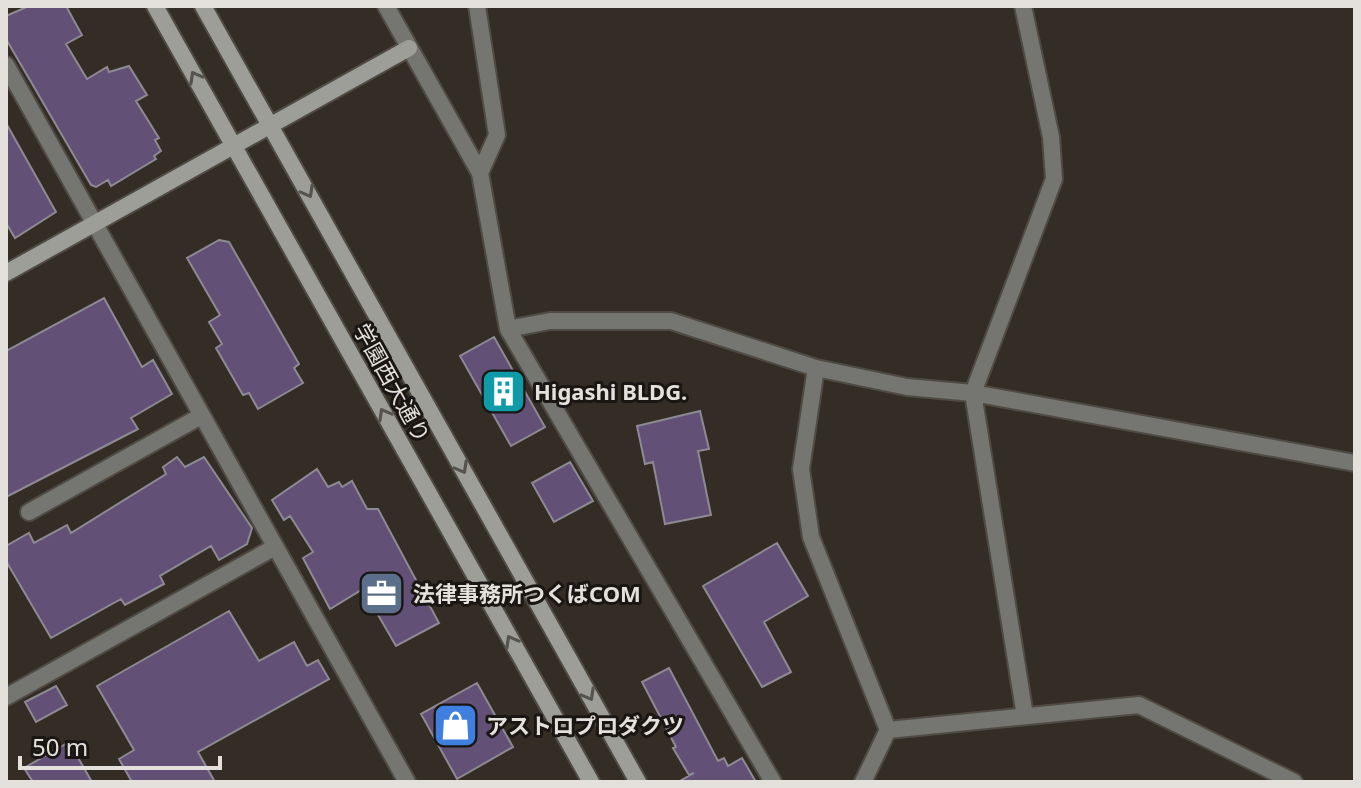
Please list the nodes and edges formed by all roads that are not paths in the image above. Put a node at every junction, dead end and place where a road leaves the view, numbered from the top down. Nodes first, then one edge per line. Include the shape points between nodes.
1 (155, 6) edge
2 (203, 6) edge
3 (386, 6) edge
4 (477, 6) edge
5 (1023, 6) edge
6 (409, 48) junction
7 (6, 65) edge
8 (269, 125) junction
9 (233, 145) junction
10 (480, 173) junction
11 (94, 224) junction
12 (6, 273) edge
13 (508, 329) junction
14 (816, 368) junction
15 (973, 393) junction
16 (201, 416) junction
17 (1355, 463) edge
18 (29, 512) dead end
19 (275, 547) junction
20 (6, 697) edge
21 (1025, 716) junction
22 (888, 730) junction
23 (407, 782) edge
24 (591, 782) edge
25 (638, 782) edge
26 (773, 782) edge
27 (863, 782) edge
28 (1294, 782) edge

9 -> 1 main road, 学園西大通り
2 - 8 main road, 学園西大通り
3 - 6 street
4 - 10 street via 497,135
5 - 15 street via 1051,137 1054,179
6 - 8 main road
6 - 10 street
7 - 11 street
8 - 9 main road
8 -> 25 main road, 学園西大通り
9 - 11 main road
24 -> 9 main road, 学園西大通り
10 - 13 street
11 - 12 main road
11 - 16 street
13 - 14 street via 550,321 671,321
13 - 26 street
14 - 15 street via 907,387
14 - 22 street via 801,469 811,537
15 - 17 street
15 - 21 street
16 - 18 street
16 - 19 street
19 - 20 street
19 - 23 street
21 - 22 street
21 - 28 street via 1139,705
22 - 27 street

